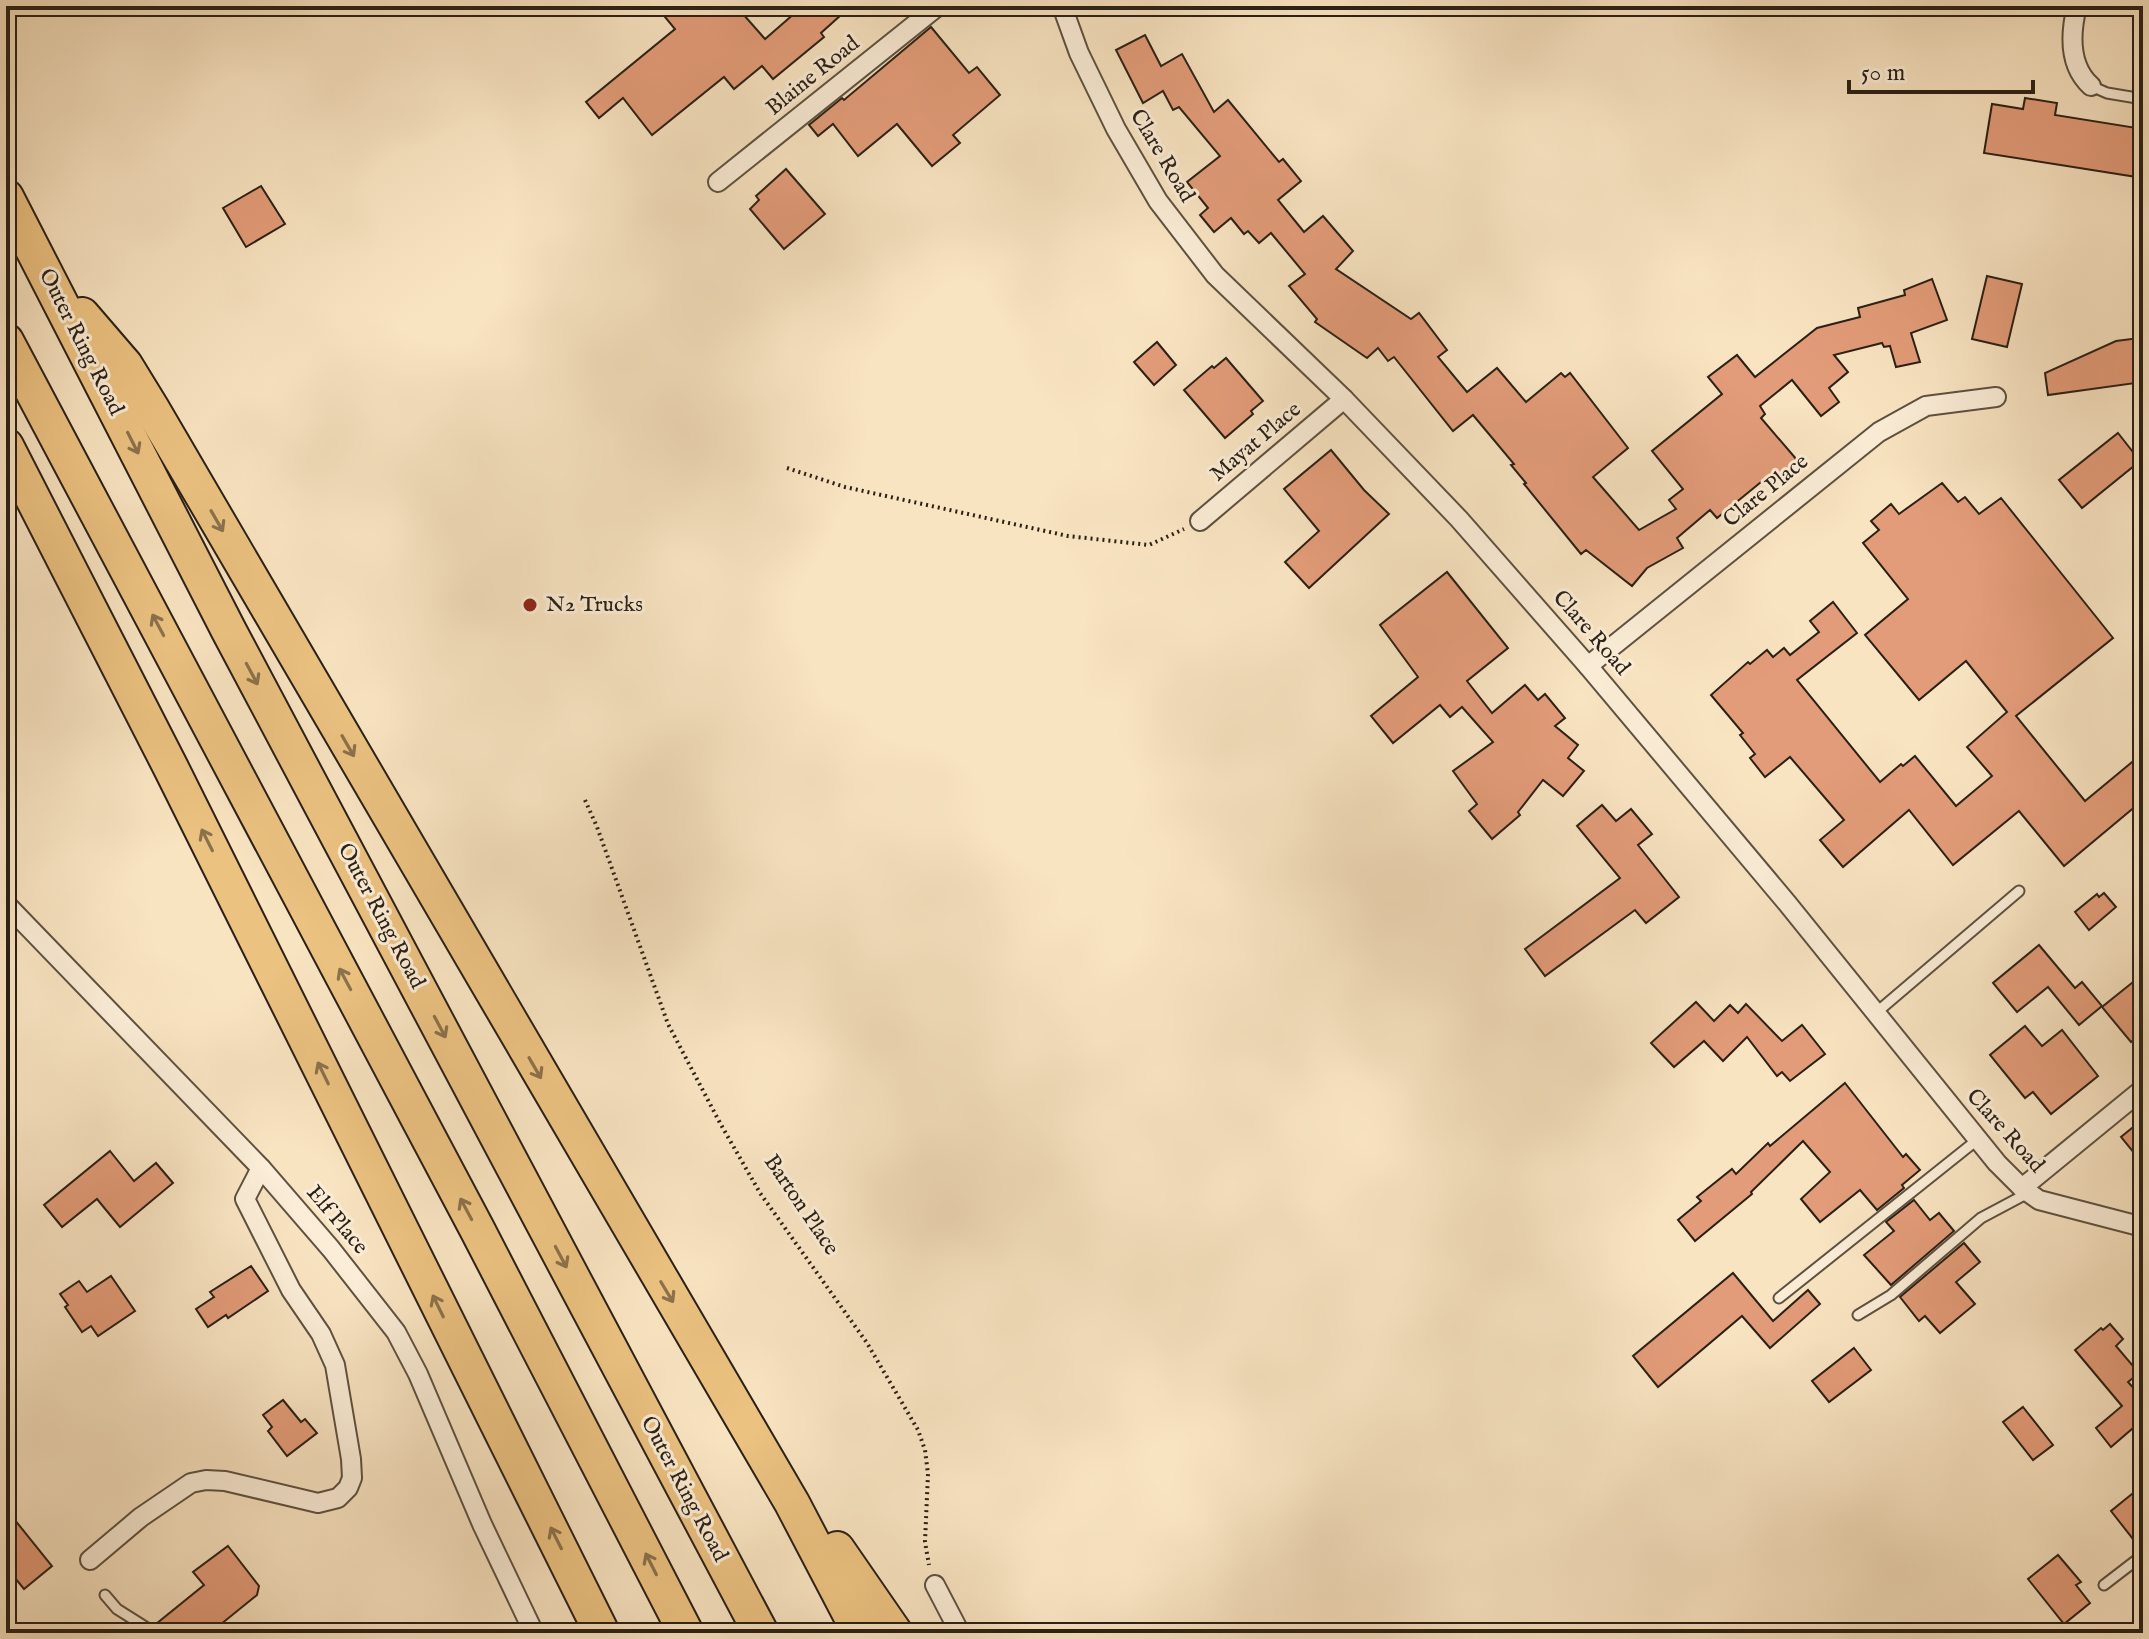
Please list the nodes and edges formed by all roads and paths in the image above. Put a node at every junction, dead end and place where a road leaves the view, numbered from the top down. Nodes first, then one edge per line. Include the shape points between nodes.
1 (938, 6) edge
2 (1062, 6) edge
3 (2077, 6) edge
4 (2091, 86) joint
5 (2143, 99) edge
6 (718, 182) dead end
7 (6, 197) edge
8 (46, 274) junction
9 (6, 341) edge
10 (1996, 397) dead end
11 (1344, 399) junction
12 (6, 446) edge
13 (787, 468) dead end
14 (1200, 521) joint
15 (1588, 666) junction
16 (585, 800) dead end
17 (2019, 891) dead end
18 (6, 904) edge
19 (1877, 1012) junction
20 (2143, 1089) edge
21 (1977, 1140) junction
22 (261, 1168) junction
23 (2025, 1191) junction
24 (2143, 1227) edge
25 (1779, 1298) dead end
26 (1858, 1315) dead end
27 (792, 1503) junction
28 (2143, 1555) edge
29 (90, 1560) dead end
30 (935, 1585) joint
31 (2104, 1585) dead end
32 (105, 1595) dead end
33 (155, 1633) edge
34 (534, 1633) edge
35 (602, 1633) edge
36 (686, 1633) edge
37 (761, 1633) edge
38 (860, 1633) edge
39 (895, 1633) edge
40 (960, 1633) edge

1 - 6 street, Blaine Road
2 - 11 street, Clare Road via 1116,129 1158,201 1215,275
3 - 4 street via 2075,65
4 - 5 lane
7 - 8 highway, Outer Ring Road
8 -> 27 highway via 125,365
8 -> 37 highway, Outer Ring Road via 229,631
36 -> 9 highway
10 - 15 street, Clare Place via 1926,406 1879,432
11 - 14 street, Mayat Place
11 - 15 street, Clare Road
35 -> 12 highway
13 - 14 path via 845,487 1068,536 1149,545
15 - 19 street, Clare Road
16 - 30 path, Barton Place via 668,1024 720,1123 760,1193 867,1343 918,1430 928,1474 925,1542
17 - 19 lane
18 - 22 street, Elf Place
19 - 21 street, Clare Road
20 - 23 street
21 - 23 street, Clare Road
21 - 25 lane
22 - 29 street via 245,1199 335,1365 351,1459 348,1488 338,1498 318,1503 225,1481 191,1483
22 - 34 street, Elf Place via 396,1332
23 - 24 street, Clare Road via 2061,1207
23 - 26 lane via 1981,1218 1891,1295
27 - 38 highway
27 - 39 highway via 836,1549
28 - 31 lane
30 - 40 street
32 - 33 lane

